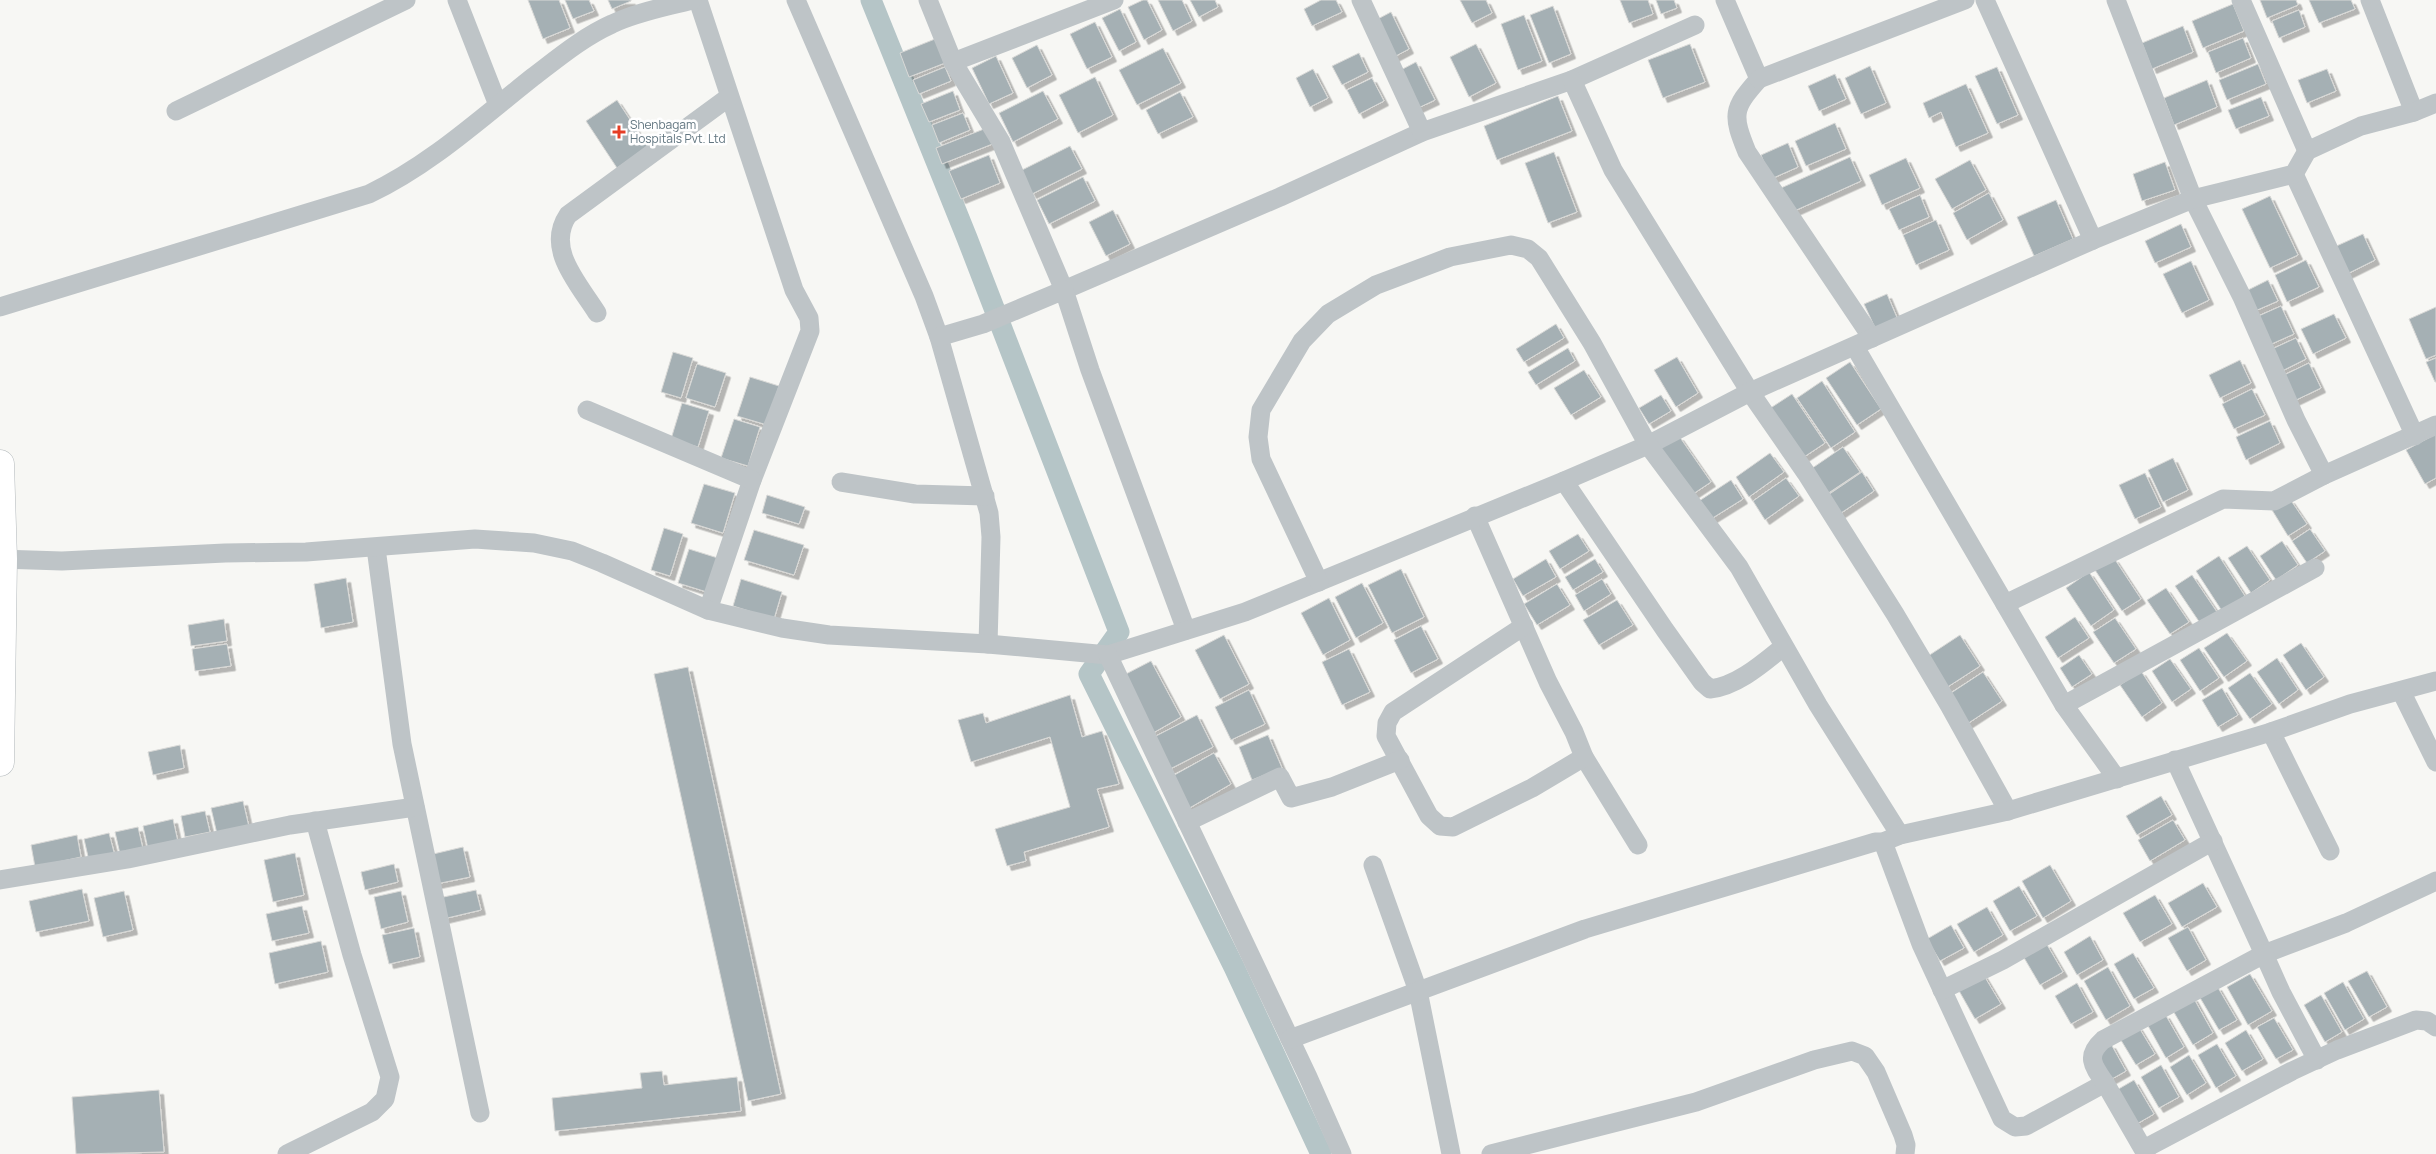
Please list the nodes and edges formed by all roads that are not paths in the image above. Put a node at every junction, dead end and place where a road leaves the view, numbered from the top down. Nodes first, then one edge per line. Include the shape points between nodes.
1 (406, 0) edge
2 (456, 0) edge
3 (692, 0) edge
4 (698, 0) edge
5 (796, 0) edge
6 (928, 0) edge
7 (1114, 0) edge
8 (1361, 0) edge
9 (1725, 0) edge
10 (1965, 0) edge
11 (1985, 0) edge
12 (2116, 0) edge
13 (2241, 0) edge
14 (2370, 0) edge
15 (1695, 25) dead end
16 (953, 62) junction
17 (1759, 79) junction
18 (1572, 80) junction
19 (729, 97) junction
20 (2436, 103) edge
21 (498, 105) junction
22 (176, 111) dead end
23 (2414, 112) junction
24 (1422, 132) junction
25 (2307, 151) junction
26 (2294, 174) junction
27 (2193, 200) junction
28 (2093, 240) junction
29 (1064, 290) junction
30 (0, 307) edge
31 (597, 313) dead end
32 (939, 338) junction
33 (1864, 343) junction
34 (1750, 392) junction
35 (586, 410) dead end
36 (2436, 425) edge
37 (2415, 436) junction
38 (1648, 445) junction
39 (0, 464) edge
40 (2324, 475) junction
41 (752, 480) junction
42 (1564, 481) junction
43 (841, 482) dead end
44 (985, 496) junction
45 (1475, 516) junction
46 (376, 548) junction
47 (2, 559) edge
48 (2315, 568) dead end
49 (1320, 582) junction
50 (2005, 604) junction
51 (708, 610) junction
52 (1524, 626) junction
53 (1186, 630) junction
54 (988, 644) junction
55 (1783, 647) junction
56 (1103, 655) junction
57 (2436, 681) edge
58 (2401, 691) junction
59 (2064, 705) junction
60 (2271, 732) junction
61 (1584, 757) junction
62 (1400, 760) junction
63 (2175, 760) junction
64 (0, 762) edge
65 (2436, 762) edge
66 (2117, 778) junction
67 (415, 808) junction
68 (2008, 811) junction
69 (316, 821) junction
70 (1187, 822) junction
71 (1891, 839) junction
72 (2213, 841) junction
73 (1638, 845) dead end
74 (2330, 851) dead end
75 (1373, 865) dead end
76 (0, 880) edge
77 (2436, 881) edge
78 (2264, 954) junction
79 (1942, 990) junction
80 (1418, 991) junction
81 (2436, 1027) edge
82 (1290, 1039) junction
83 (2317, 1060) junction
84 (2105, 1083) junction
85 (480, 1113) dead end
86 (2145, 1152) edge
87 (287, 1154) edge
88 (1342, 1154) edge
89 (1451, 1154) edge
90 (1491, 1154) edge
91 (1905, 1154) edge

1 - 22 street
2 - 21 street
3 - 21 street via 612,24 559,57
4 - 19 street
5 - 32 street via 902,243
6 - 16 street
7 - 16 street
8 - 24 street
9 - 17 street
10 - 17 street
11 - 28 street
12 - 27 street
13 - 25 street
14 - 23 street
15 - 18 street
16 - 29 street via 1001,142
17 - 33 street via 1741,100 1737,128 1747,152
18 - 24 street
18 - 34 street via 1614,170
19 - 31 street via 568,215 561,226 559,243 564,260
19 - 41 street via 794,290 810,324
20 - 23 street
21 - 30 street via 427,162 369,194
23 - 25 street via 2361,126
24 - 29 street
25 - 26 street
26 - 27 street
26 - 37 street
27 - 28 street
27 - 40 street via 2242,297
28 - 33 street
29 - 32 street via 983,324
29 - 53 street via 1090,370
32 - 44 street
33 - 34 street
33 - 50 street
34 - 38 street
34 - 68 street via 1806,473 1895,614
35 - 41 street
36 - 37 street
37 - 40 street
38 - 42 street
38 - 49 street via 1592,344 1539,258 1528,250 1511,245 1450,258 1376,285 1328,314 1302,341 1261,410 1258,437 1261,459
38 - 55 street via 1739,567
39 - 47 main road
40 - 50 street via 2274,501 2223,499
41 - 51 street
42 - 45 street
42 - 55 street via 1665,630 1710,689 1724,687
43 - 44 street via 915,494
44 - 54 street via 991,537
45 - 49 street
45 - 52 street
46 - 47 street via 62,561
46 - 51 street via 475,539 534,543 572,551 602,562
46 - 67 street via 402,744
47 - 64 main road
48 - 59 street
49 - 53 street via 1245,612
50 - 59 street
51 - 54 street via 782,628 829,635
52 - 61 street
52 - 62 street via 1393,712 1386,723 1386,736
53 - 56 street
54 - 56 street
55 - 71 street
56 - 70 street
57 - 58 street
58 - 60 street via 2350,704
58 - 65 street
59 - 66 street
60 - 63 street
60 - 74 street
61 - 62 street via 1532,788 1454,827 1440,826 1430,816
61 - 73 street
62 - 70 street via 1332,787 1291,798 1280,777
63 - 66 street
63 - 72 street
66 - 68 street
67 - 69 street
67 - 85 street
68 - 71 street
69 - 76 street via 128,859
69 - 87 street via 352,955 390,1077 386,1099 372,1112
70 - 82 street
71 - 79 street via 1921,944
71 - 80 street via 1586,928
72 - 78 street
72 - 79 street via 2003,960
75 - 80 street
77 - 78 street via 2346,924
78 - 83 street
78 - 84 street via 2103,1040 2094,1048 2092,1057 2094,1068
79 - 84 street via 2002,1119 2009,1125 2026,1126
80 - 82 street
80 - 89 street
81 - 83 street via 2427,1021 2416,1020
82 - 88 street
83 - 86 street
84 - 86 street
90 - 91 street via 1696,1102 1814,1060 1852,1051 1865,1056 1876,1072 1903,1135

